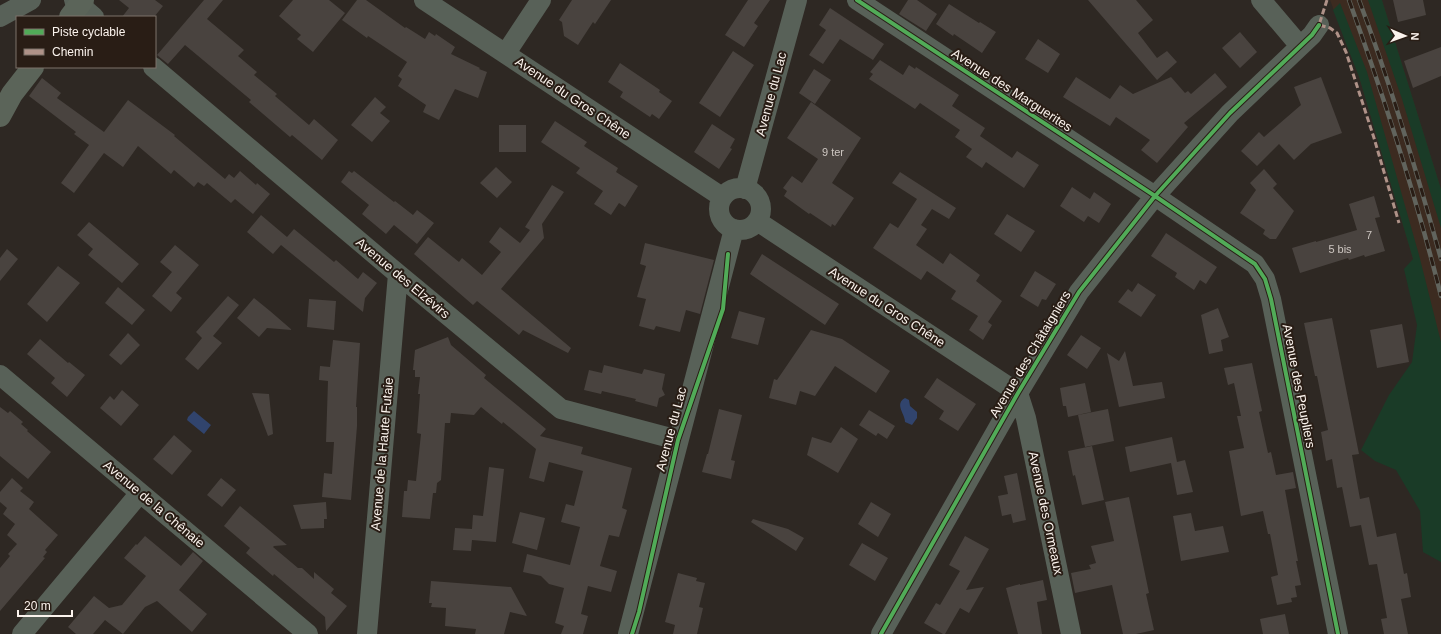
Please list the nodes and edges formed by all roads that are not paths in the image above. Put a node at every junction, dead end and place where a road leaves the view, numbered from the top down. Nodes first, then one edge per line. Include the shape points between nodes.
1 (30, 0) edge
2 (424, 0) edge
3 (541, 0) edge
4 (797, 0) edge
5 (857, 0) edge
6 (1261, 0) edge
7 (0, 17) edge
8 (1319, 25) dead end
9 (1300, 46) junction
10 (506, 53) junction
11 (32, 68) edge
12 (154, 68) edge
13 (0, 116) edge
14 (745, 188) junction
15 (1155, 196) junction
16 (722, 197) junction
17 (757, 221) junction
18 (734, 229) junction
19 (398, 274) junction
20 (0, 375) edge
21 (1018, 393) junction
22 (678, 440) junction
23 (140, 493) junction
24 (22, 634) edge
25 (308, 634) edge
26 (367, 634) edge
27 (628, 634) edge
28 (881, 634) edge
29 (1071, 634) edge
30 (1338, 634) edge

1 - 7 street
2 - 10 street, Avenue du Gros Chêne
3 - 10 street
4 - 14 street, Avenue du Lac
5 - 15 street, Avenue des Marguerites
6 - 9 street
8 - 9 street, Avenue des Châtaigniers
9 - 15 street, Avenue des Châtaigniers via 1230,113
10 - 16 street, Avenue du Gros Chêne
11 - 13 street via 12,94
12 - 19 street, Avenue des Elzévirs
14 - 16 street via 732,189
14 - 17 street via 759,201 761,208
15 - 21 street, Avenue des Châtaigniers via 1079,292
15 - 30 street, Avenue des Peupliers via 1249,258 1265,278
16 - 18 street via 720,216 723,222
17 - 18 street via 747,228
17 - 21 street, Avenue du Gros Chêne
18 - 22 street, Avenue du Lac
19 - 22 street, Avenue des Elzévirs via 561,409
19 - 26 street, Avenue de la Haute Futaie
20 - 23 street, Avenue de la Chênaie
21 - 28 street, Avenue des Châtaigniers
21 - 29 street, Avenue des Ormeaux via 1026,418
22 - 27 street, Avenue du Lac
23 - 24 street
23 - 25 street, Avenue de la Chênaie

